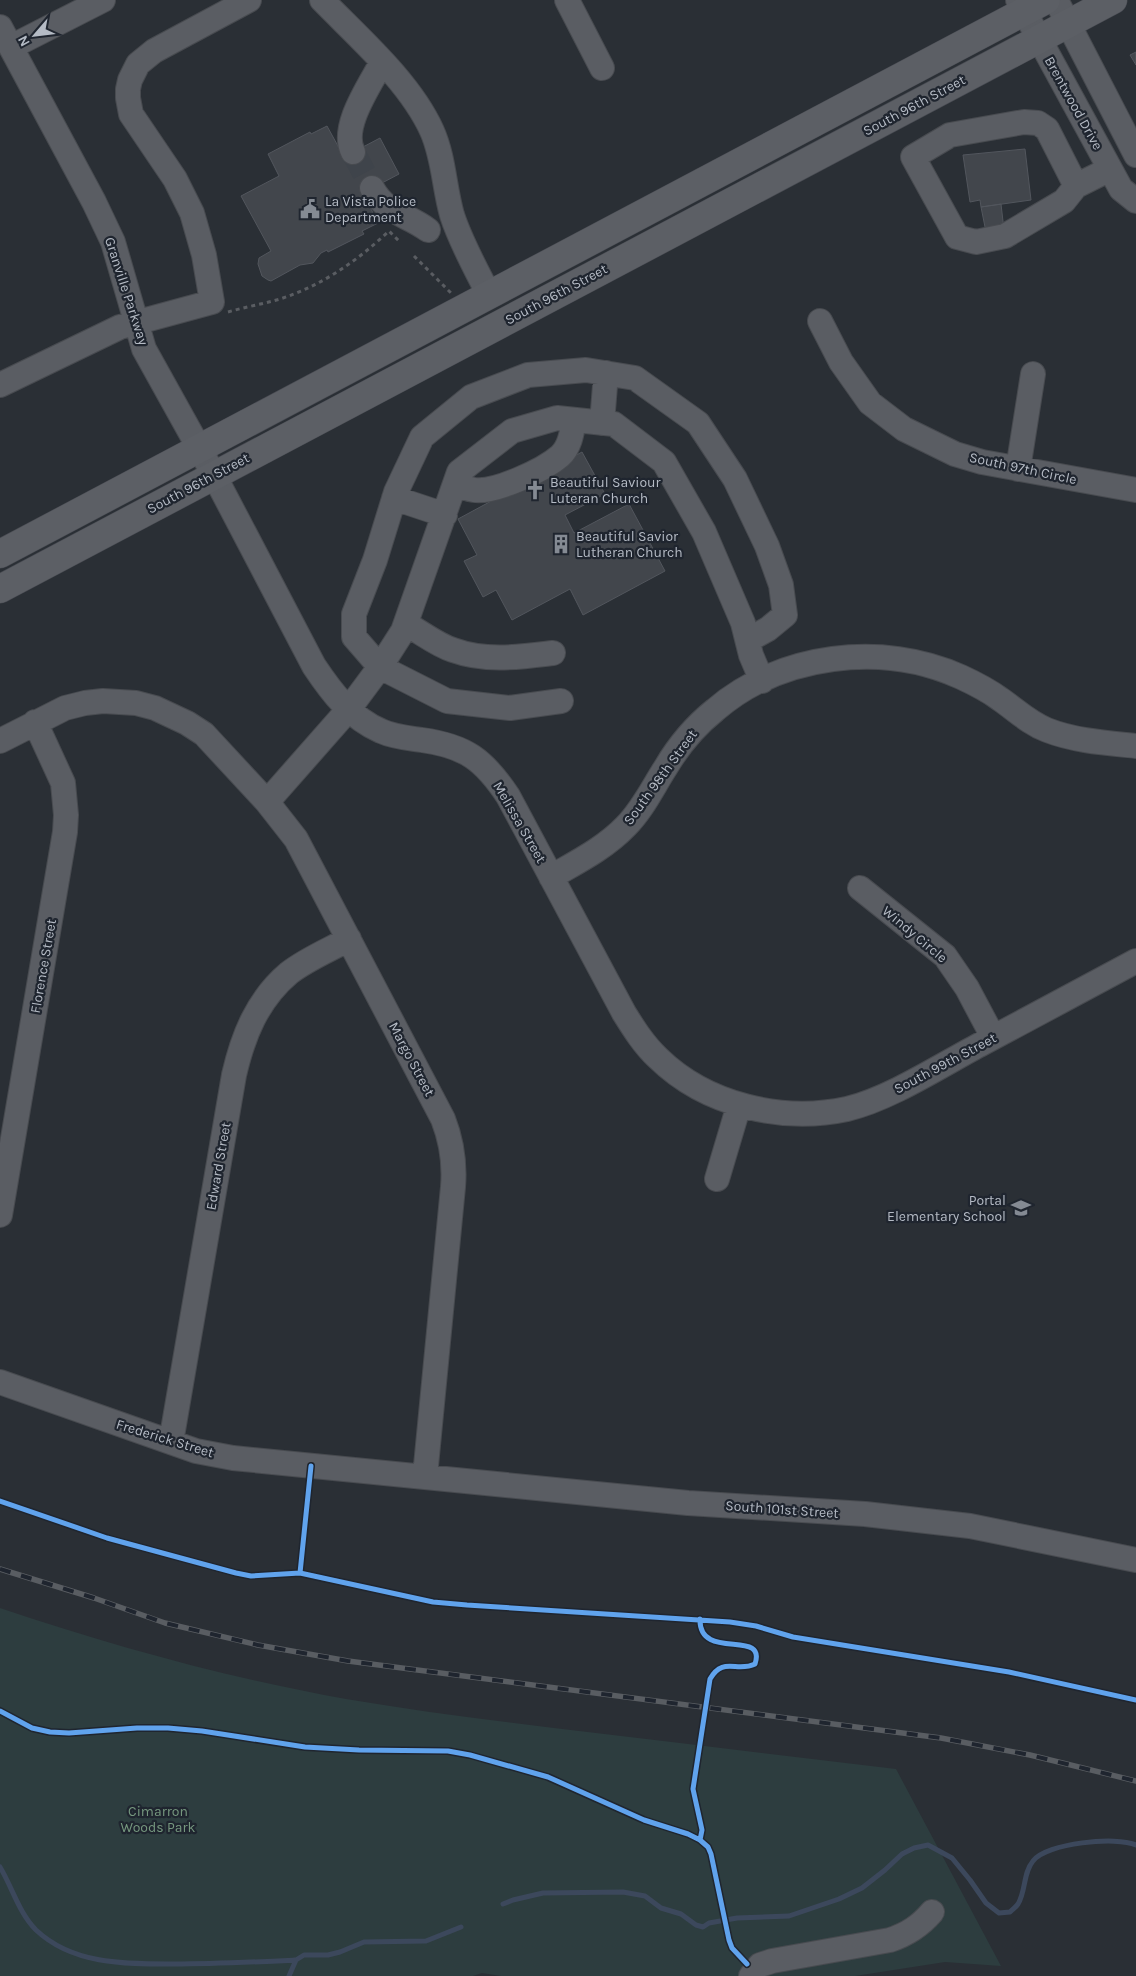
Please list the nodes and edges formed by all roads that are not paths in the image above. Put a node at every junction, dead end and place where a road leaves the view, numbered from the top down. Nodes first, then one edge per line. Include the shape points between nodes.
1 (103, 0) edge
2 (249, 0) edge
3 (322, 0) edge
4 (567, 0) edge
5 (1113, 0) edge
6 (1029, 4) edge
7 (1062, 12) edge
8 (5, 37) edge
9 (1039, 39) junction
10 (382, 62) junction
11 (602, 68) dead end
12 (353, 152) tunnel mouth
13 (1136, 156) edge
14 (1110, 169) junction
15 (1076, 186) junction
16 (372, 188) tunnel mouth
17 (1136, 201) edge
18 (428, 230) dead end
19 (489, 295) junction
20 (820, 320) dead end
21 (135, 322) junction
22 (606, 374) junction
23 (1033, 374) dead end
24 (0, 385) edge
25 (574, 420) junction
26 (602, 423) junction
27 (199, 448) junction
28 (1018, 469) junction
29 (214, 475) junction
30 (456, 483) junction
31 (1136, 490) edge
32 (394, 498) junction
33 (445, 515) junction
34 (0, 554) edge
35 (0, 589) edge
36 (406, 624) junction
37 (748, 640) junction
38 (553, 653) dead end
39 (380, 667) junction
40 (762, 681) junction
41 (561, 701) dead end
42 (348, 710) junction
43 (35, 722) junction
44 (0, 741) edge
45 (1136, 746) edge
46 (267, 802) junction
47 (551, 877) junction
48 (860, 888) dead end
49 (349, 939) junction
50 (1136, 961) edge
51 (993, 1037) junction
52 (739, 1105) junction
53 (717, 1179) dead end
54 (0, 1215) edge
55 (0, 1382) edge
56 (171, 1442) junction
57 (425, 1476) junction
58 (1136, 1560) edge
59 (932, 1912) dead end
60 (751, 1976) edge

1 - 8 street
2 - 21 street via 154,51 133,71 128,89 131,114 175,179 192,213 219,307
3 - 10 street
4 - 11 street
5 - 7 main road, South 96th Street
6 - 9 street, Brentwood Drive
6 - 19 main road
7 - 9 main road, South 96th Street
7 - 13 street
8 - 21 street, Granville Parkway via 113,242
9 - 14 street, Brentwood Drive
9 - 29 main road, South 96th Street
10 - 12 street via 352,122 349,142
10 - 19 street via 408,92 432,131 452,215
14 - 15 street
14 - 17 street, Brentwood Drive via 1122,189
15 - 15 street via 1047,129 1038,123 1024,122 950,135 913,157 958,236 976,242 1006,236 1064,201
16 - 18 street via 387,208
19 - 27 main road
20 - 28 street, South 97th Circle via 854,382 885,416 956,454
21 - 24 street
21 - 27 street, Granville Parkway via 144,349
22 - 26 street
22 - 32 street via 586,370 528,375 471,397 422,437
22 - 37 street via 635,378 698,423 735,478 770,554 781,585 785,615
23 - 28 street
25 - 26 street
25 - 30 street via 556,418 512,431 459,472
25 - 30 street via 570,441 561,455 544,466 494,489 474,490
26 - 37 street via 614,424 664,462 704,532
27 - 29 street, Granville Parkway
27 - 34 main road
28 - 31 street, South 97th Circle
29 - 35 main road, South 96th Street
29 - 42 street, Melissa Street via 314,666
30 - 33 street
32 - 33 street
32 - 39 street via 354,614 354,637
33 - 36 street
36 - 38 street via 452,650 477,656 507,659
36 - 39 street
37 - 40 street
39 - 41 street via 447,701 510,708
39 - 42 street
40 - 45 street, South 98th Street via 814,661 856,657 918,663 959,676 1048,730
40 - 47 street, South 98th Street via 737,693 702,721 676,752 626,826 609,842
42 - 46 street
42 - 47 street, Melissa Street via 382,732 448,745 482,763 508,796
43 - 44 street, Margo Street
43 - 46 street, Margo Street via 65,708 103,701 136,704 170,714 204,734
43 - 54 street, Florence Street via 63,783 66,832
46 - 49 street, Margo Street via 296,839
47 - 52 street, Melissa Street via 640,1038 671,1070 713,1095
48 - 51 street, Windy Circle via 945,956 967,988
49 - 56 street, Edward Street via 290,973 254,1014 246,1034 234,1075
49 - 57 street, Margo Street via 443,1119 453,1155 454,1187
50 - 51 street, South 99th Street
51 - 52 street, South 99th Street via 894,1091 847,1109 801,1114
52 - 53 street
55 - 56 street, Frederick Street
56 - 57 street, Frederick Street via 233,1458
57 - 58 street, South 101st Street via 678,1502 865,1514 970,1526
59 - 60 street via 914,1929 896,1938 772,1961 760,1966

